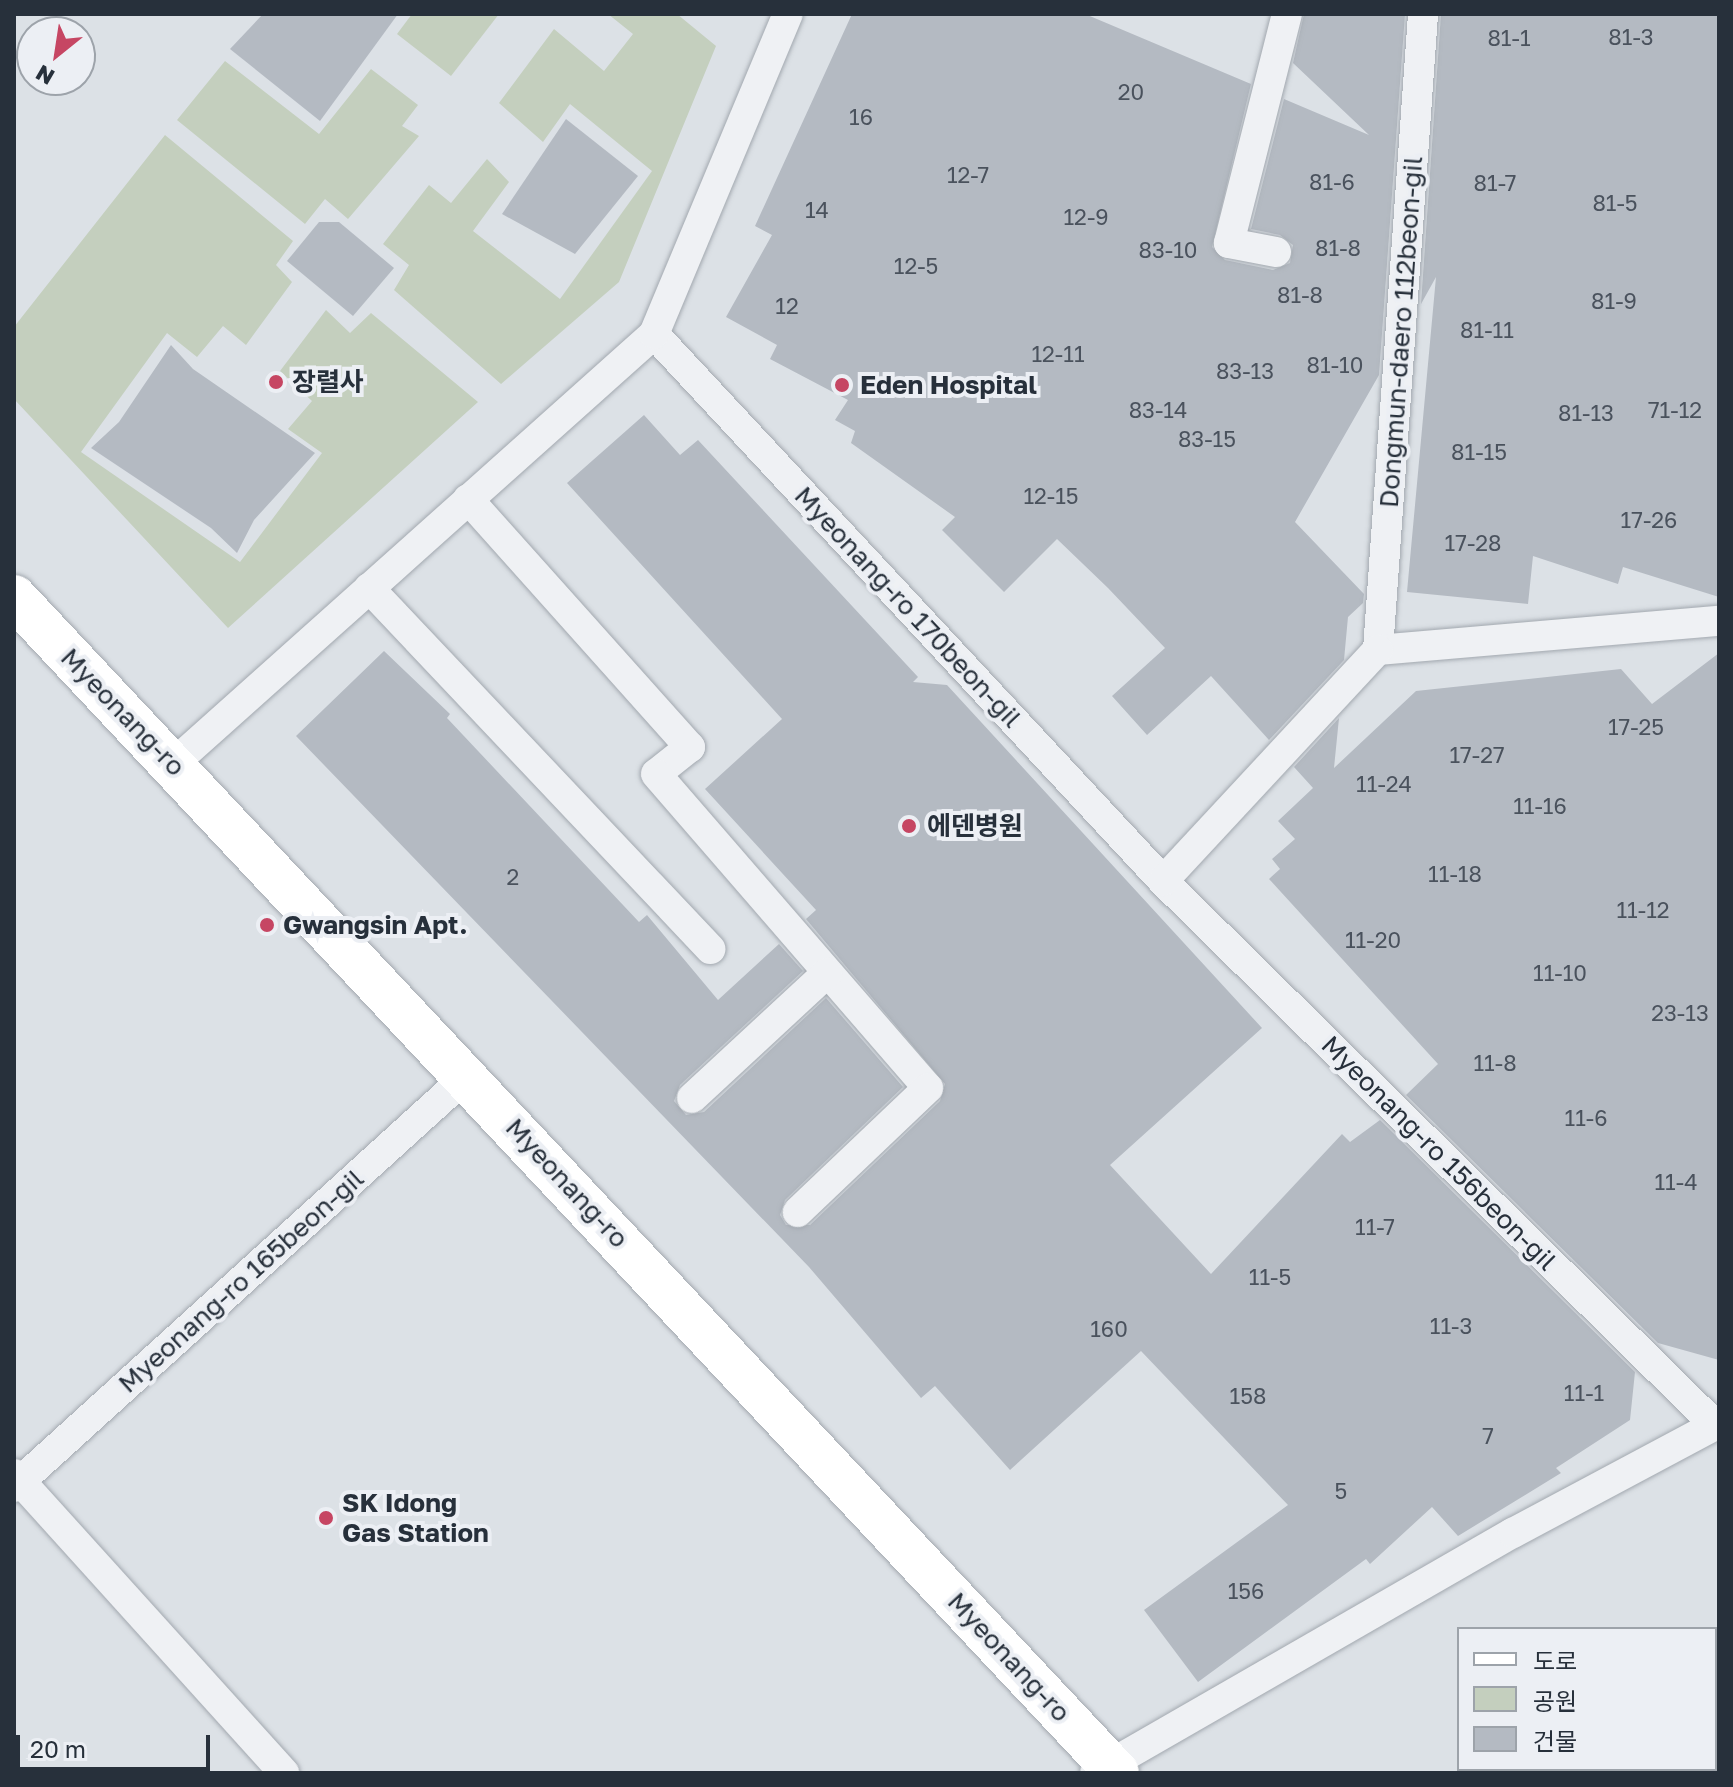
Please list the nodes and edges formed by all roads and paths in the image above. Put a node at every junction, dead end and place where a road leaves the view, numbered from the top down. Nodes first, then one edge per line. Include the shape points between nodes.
1 (788, 14) edge
2 (1287, 14) edge
3 (1423, 14) edge
4 (1276, 252) dead end
5 (654, 334) junction
6 (468, 499) junction
7 (369, 588) junction
8 (14, 597) edge
9 (1719, 621) edge
10 (1378, 650) junction
11 (173, 764) junction
12 (1163, 881) junction
13 (710, 949) dead end
14 (827, 973) junction
15 (467, 1076) junction
16 (692, 1098) dead end
17 (798, 1212) dead end
18 (1717, 1424) edge
19 (16, 1481) edge
20 (1107, 1770) edge
21 (284, 1773) edge

1 - 5 lane
2 - 4 lane via 1229,243
3 - 10 lane, Dongmun-daero 112beon-gil
5 - 6 lane
5 - 12 lane, Myeonang-ro 170beon-gil
6 - 7 lane
6 - 14 lane via 690,747 656,774
7 - 11 lane
7 - 13 lane
8 - 11 main road, Myeonang-ro
9 - 10 lane
10 - 12 lane
11 - 15 main road, Myeonang-ro
12 - 18 lane, Myeonang-ro 156beon-gil
14 - 16 lane
14 - 17 lane via 928,1088
15 - 19 lane, Myeonang-ro 165beon-gil
15 - 20 main road, Myeonang-ro
18 - 20 lane, Myeonang-ro 156beon-gil via 1513,1533
19 - 21 lane

